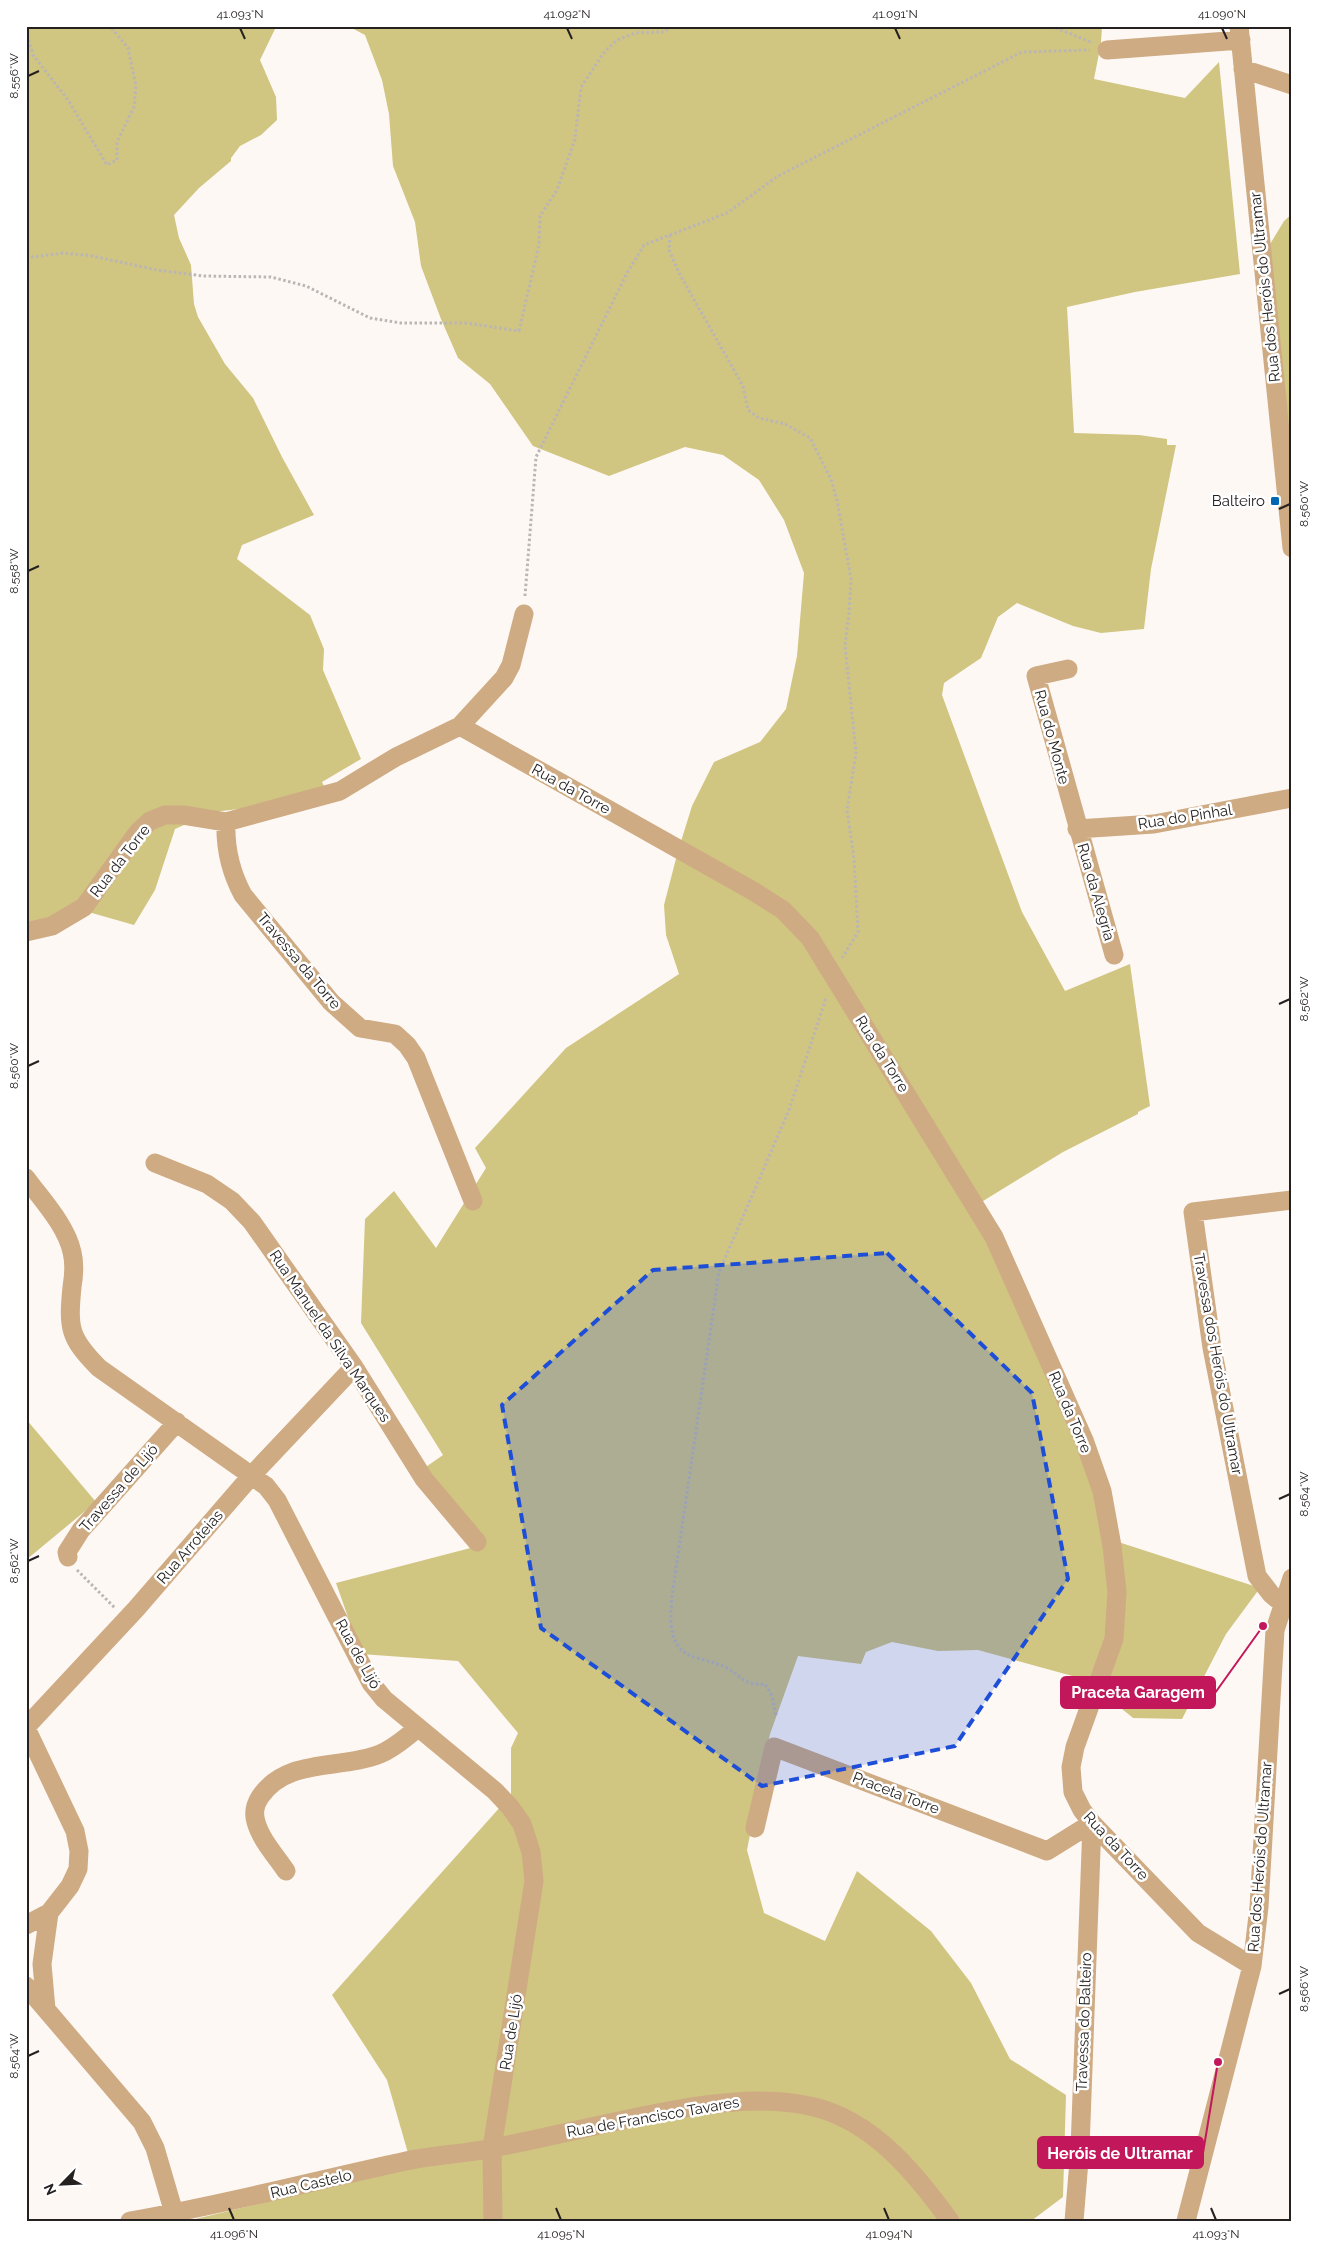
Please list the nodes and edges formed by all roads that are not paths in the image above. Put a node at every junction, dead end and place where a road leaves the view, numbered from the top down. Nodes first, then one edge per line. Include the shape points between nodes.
1 (1240, 33) edge
2 (1107, 50) road end
3 (1243, 69) junction
4 (1292, 85) edge
5 (1292, 548) edge
6 (524, 614) road end
7 (1068, 669) dead end
8 (460, 726) junction
9 (1292, 798) edge
10 (226, 822) junction
11 (1077, 829) junction
12 (26, 932) edge
13 (1114, 955) dead end
14 (155, 1163) dead end
15 (26, 1178) edge
16 (1292, 1200) edge
17 (474, 1201) dead end
18 (354, 1367) junction
19 (177, 1422) junction
20 (252, 1475) junction
21 (477, 1542) dead end
22 (68, 1557) road end
23 (1292, 1578) edge
24 (1283, 1604) junction
25 (26, 1728) edge
26 (418, 1728) junction
27 (1092, 1823) junction
28 (755, 1828) dead end
29 (286, 1871) dead end
30 (49, 1913) junction
31 (26, 1925) edge
32 (1252, 1966) junction
33 (26, 1986) edge
34 (46, 2009) junction
35 (492, 2148) junction
36 (174, 2213) junction
37 (130, 2221) edge
38 (493, 2221) edge
39 (950, 2221) edge
40 (1074, 2221) edge
41 (1186, 2221) edge

1 - 2 street
1 - 3 street, Rua dos Heróis do Ultramar
3 - 4 street
3 - 5 street, Rua dos Heróis do Ultramar
6 - 8 street via 511,665 504,678
7 - 11 street, Rua do Monte via 1036,676
8 - 10 street, Rua da Torre via 396,757 340,791
8 - 27 street, Rua da Torre via 783,910 810,938 994,1237 1084,1440 1102,1491 1112,1546 1117,1592 1114,1639 1075,1747 1071,1767 1073,1792
9 - 11 street, Rua do Pinhal via 1154,824
10 - 12 street, Rua da Torre via 183,815 164,815 150,821 138,832 84,907 52,926
10 - 17 street, Travessa da Torre via 228,858 243,895 331,1002 360,1028 395,1034 416,1058
11 - 13 street, Rua da Alegria
14 - 18 street, Rua Manuel da Silva Marques via 207,1184 232,1201 252,1222
15 - 19 street, Rua de Lijó via 64,1232 72,1252 74,1270 69,1319 74,1338 99,1368
16 - 24 street, Travessa dos Heróis do Ultramar via 1193,1212 1212,1348 1257,1576
18 - 20 street, Rua Arroteias
18 - 21 street, Rua Manuel da Silva Marques via 424,1479
19 - 20 street, Rua de Lijó
19 - 22 street, Travessa de Lijó via 81,1530 67,1552
20 - 25 street, Rua Arroteias via 126,1620
20 - 26 street, Rua de Lijó via 276,1500 371,1683 384,1699
23 - 24 street, Rua dos Heróis do Ultramar
24 - 32 street, Rua dos Heróis do Ultramar via 1272,1664 1259,1907
25 - 30 street via 75,1831 79,1851 78,1869 70,1886
26 - 29 street via 379,1755 309,1767 276,1780 263,1793 254,1806 255,1821
26 - 35 street, Rua de Lijó via 510,1807 522,1824 531,1852 534,1881
27 - 28 street, Praceta Torre via 1047,1851 774,1747
27 - 32 street, Rua da Torre via 1198,1933
27 - 40 street, Travessa do Balteiro via 1080,2149
30 - 31 street
30 - 34 street via 42,1964
32 - 41 street, Rua dos Heróis do Ultramar
33 - 34 street
34 - 36 street via 142,2122 155,2148
35 - 36 street, Rua Castelo via 408,2161
35 - 38 street, Rua de Lijó
35 - 39 street, Rua de Francisco Tavares via 626,2118 698,2106 747,2100 784,2102 815,2107 848,2119 876,2139 910,2171
36 - 37 street, Rua Castelo

